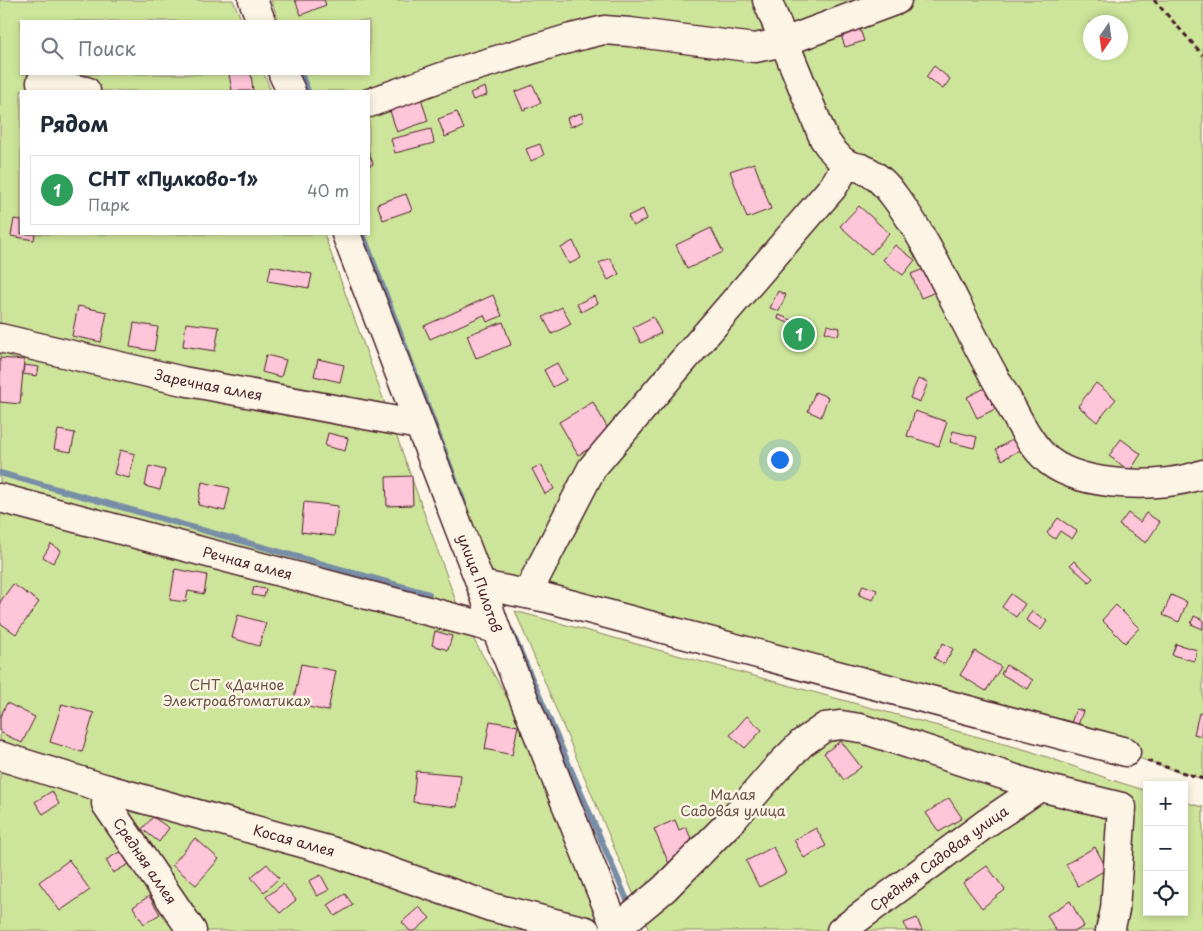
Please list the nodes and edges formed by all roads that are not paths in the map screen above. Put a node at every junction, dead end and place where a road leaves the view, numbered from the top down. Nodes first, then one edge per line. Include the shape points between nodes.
1 (252, 0) edge
2 (767, 0) edge
3 (897, 0) edge
4 (261, 20) edge
5 (784, 42) junction
6 (283, 75) edge
7 (40, 82) dead end
8 (81, 90) edge
9 (291, 90) edge
10 (370, 104) edge
11 (847, 164) junction
12 (346, 235) edge
13 (0, 338) edge
14 (419, 425) junction
15 (1203, 474) edge
16 (0, 498) edge
17 (481, 585) junction
18 (527, 594) junction
19 (496, 629) junction
20 (1126, 752) road end
21 (0, 756) edge
22 (1040, 787) junction
23 (107, 789) junction
24 (490, 919) edge
25 (616, 930) edge
26 (192, 931) edge
27 (586, 931) edge
28 (841, 931) edge
29 (1110, 931) edge

1 - 4 street
2 - 5 street
3 - 5 street
5 - 10 street via 755,48 604,30 453,73
5 - 11 street via 824,139
6 - 9 street
7 - 8 street
11 - 15 street via 878,176 895,196 929,250 983,358 1034,446 1049,461 1062,470 1087,478 1128,483 1165,483
11 - 18 street via 833,187 592,468
12 - 14 street, улица Пилотов
13 - 14 street, Заречная аллея via 183,381
14 - 17 street, улица Пилотов
16 - 19 street, Речная аллея
17 - 18 street
17 - 19 street, улица Пилотов
18 - 20 street
19 - 25 street, улица Пилотов
21 - 23 street, Косая аллея
22 - 25 street via 860,728 825,727 802,743 776,769 664,890
22 - 28 street, Средняя Садовая улица
22 - 29 street via 1122,807 1115,910
23 - 24 street, Косая аллея via 331,852
23 - 26 street, Средняя аллея via 106,804
24 - 27 street, Косая аллея

